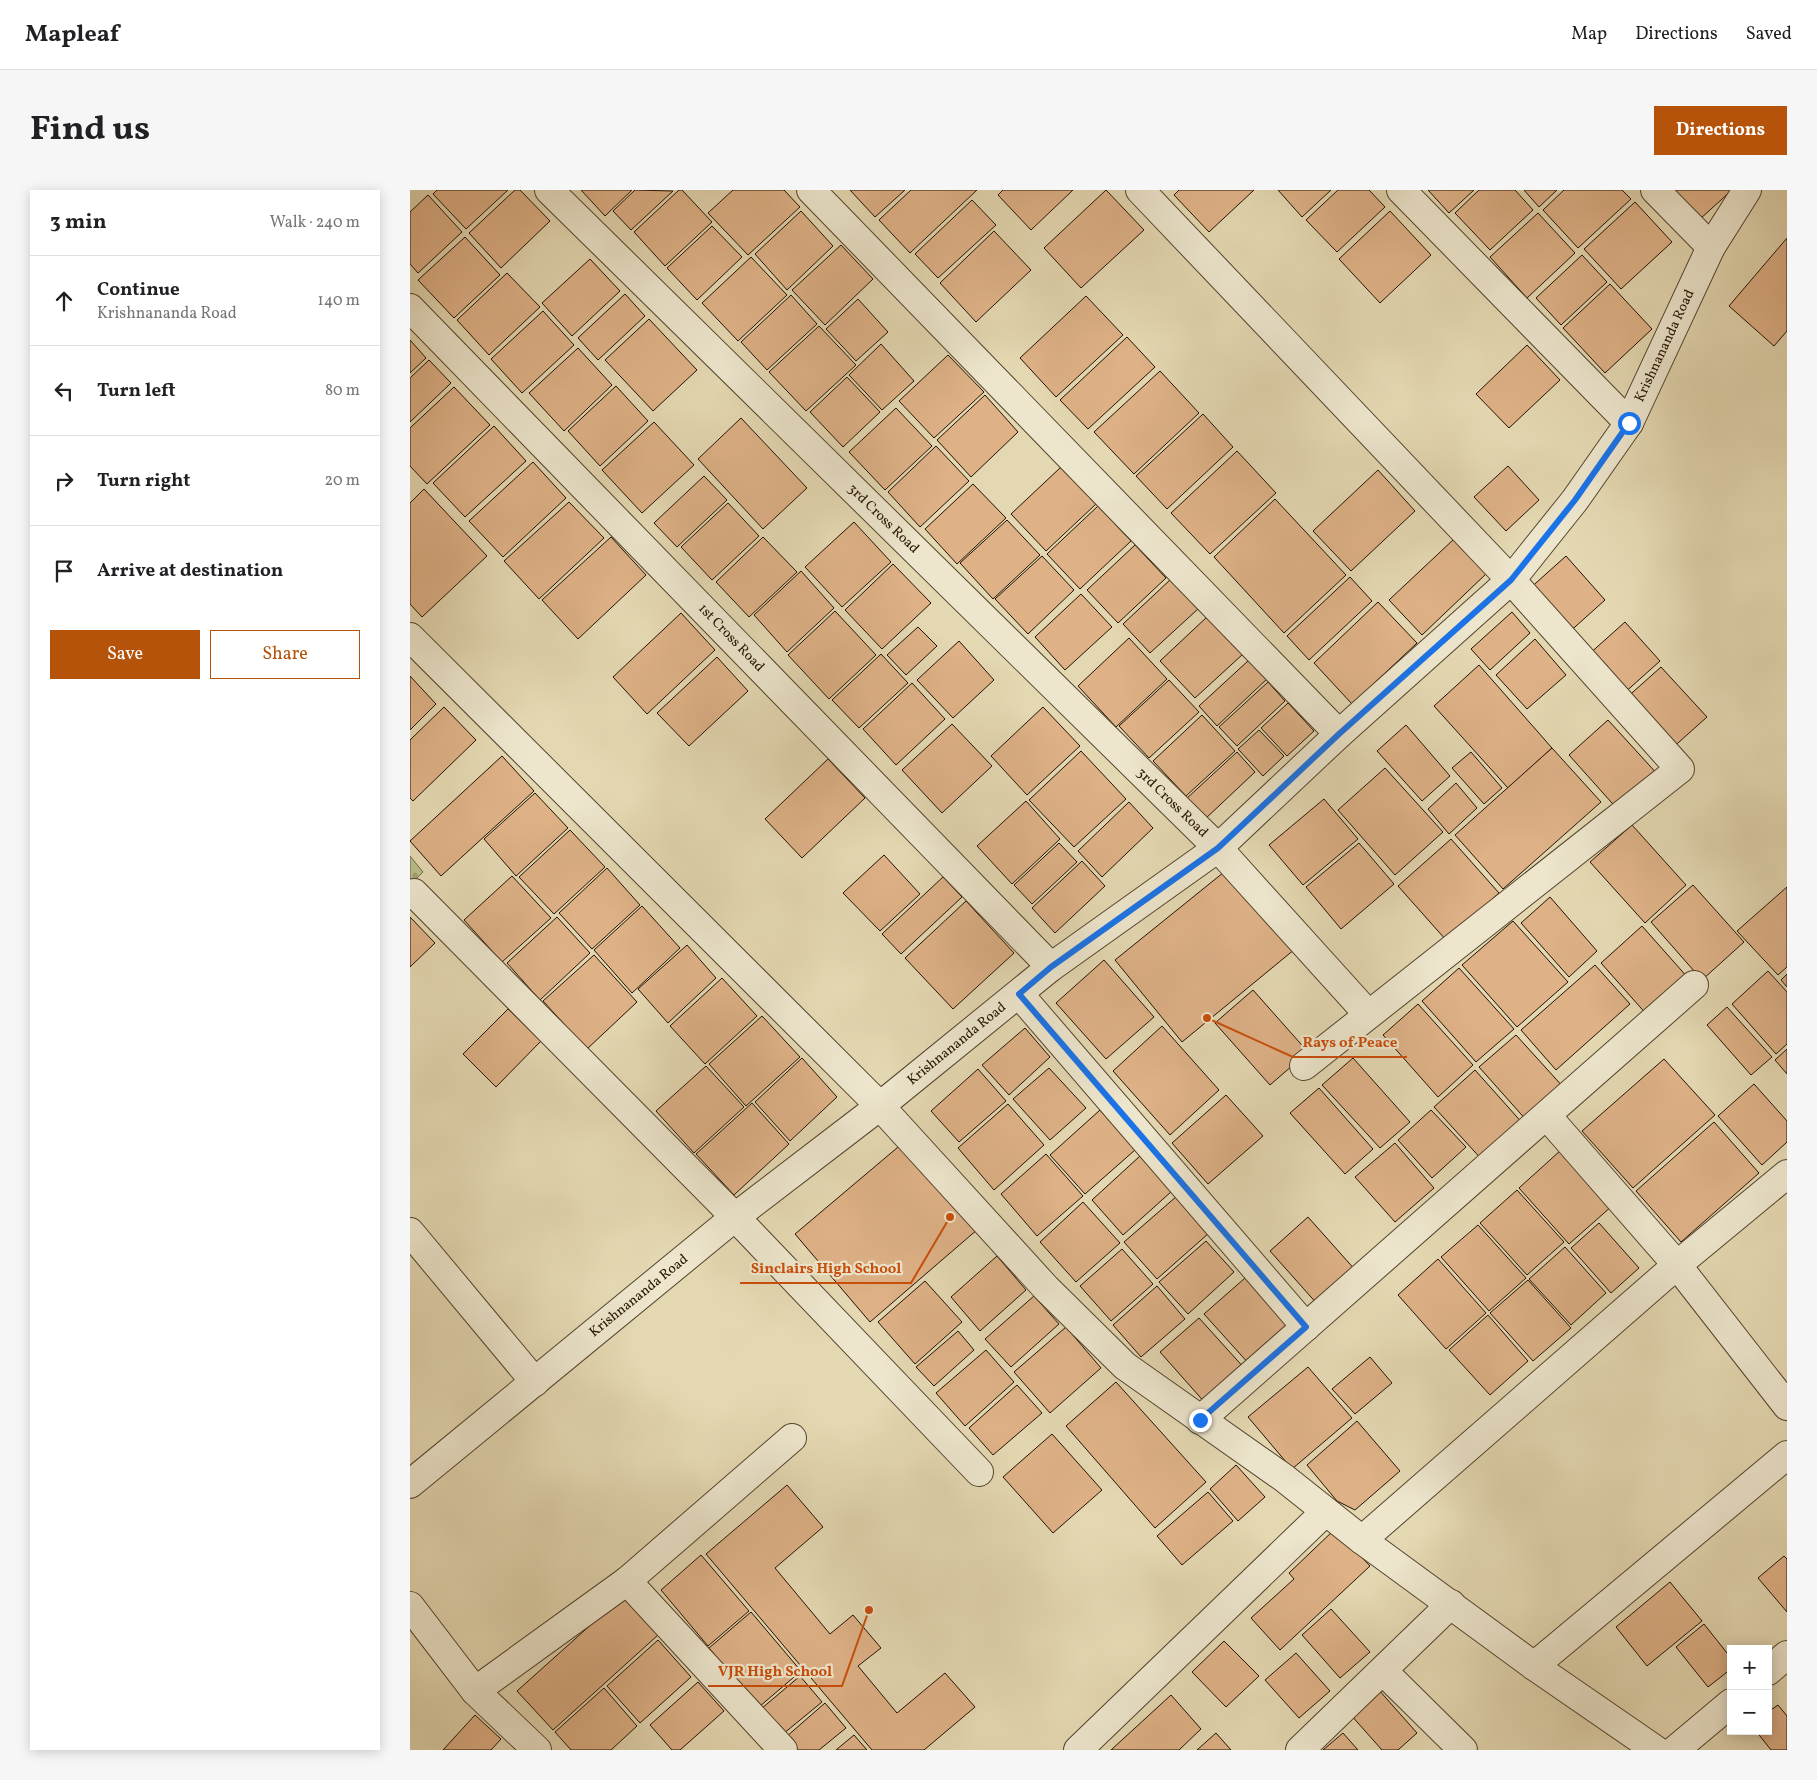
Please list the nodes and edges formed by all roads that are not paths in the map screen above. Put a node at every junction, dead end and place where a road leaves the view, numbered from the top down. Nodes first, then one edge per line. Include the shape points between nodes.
1 (550, 190) edge
2 (811, 190) edge
3 (1140, 190) edge
4 (1401, 190) edge
5 (1655, 190) edge
6 (1747, 190) edge
7 (1712, 247) junction
8 (410, 308) edge
9 (1629, 423) junction
10 (1511, 580) junction
11 (410, 637) edge
12 (1339, 734) junction
13 (1218, 848) junction
14 (414, 893) dead end
15 (1051, 967) junction
16 (1694, 985) dead end
17 (1019, 994) junction
18 (1368, 1014) junction
19 (1304, 1066) dead end
20 (880, 1106) junction
21 (1547, 1116) junction
22 (1787, 1174) edge
23 (736, 1217) junction
24 (410, 1232) edge
25 (1677, 1265) junction
26 (1306, 1327) junction
27 (535, 1382) junction
28 (1787, 1406) edge
29 (1200, 1420) junction
30 (792, 1438) dead end
31 (1787, 1455) edge
32 (415, 1471) edge
33 (979, 1472) dead end
34 (1325, 1512) junction
35 (1362, 1540) junction
36 (627, 1581) junction
37 (1451, 1604) junction
38 (410, 1606) edge
39 (1787, 1655) edge
40 (1534, 1666) junction
41 (1772, 1668) edge
42 (1383, 1671) junction
43 (476, 1691) junction
44 (1727, 1706) edge
45 (537, 1750) edge
46 (783, 1750) edge
47 (1078, 1750) edge
48 (1300, 1750) edge
49 (1462, 1750) edge
50 (1656, 1750) edge
51 (1675, 1750) edge

1 - 13 street, 3rd Cross Road
2 - 12 street
3 - 10 street
4 - 9 street
5 - 7 street
6 - 7 street, Krishnananda Road
7 - 9 street, Krishnananda Road
8 - 15 street, 1st Cross Road
9 - 10 street, Krishnananda Road via 1575,500
10 - 12 street, Krishnananda Road
10 - 18 street via 1680,769
11 - 20 street
12 - 13 street, Krishnananda Road
13 - 15 street, Krishnananda Road
13 - 18 street, 3rd Cross Road
14 - 23 street
15 - 17 street, Krishnananda Road
16 - 21 street
17 - 20 street, Krishnananda Road
17 - 26 street
18 - 19 street
20 - 23 street, Krishnananda Road
20 - 29 street via 1046,1288 1125,1366
21 - 25 street
21 - 26 street
22 - 25 street
23 - 27 street, Krishnananda Road
23 - 33 street
24 - 27 street
25 - 28 street
25 - 35 street
26 - 29 street
27 - 32 street, Krishnananda Road
29 - 34 street via 1284,1478
30 - 36 street
31 - 40 street
34 - 35 street
34 - 47 street
35 - 37 street
36 - 43 street
36 - 46 street
37 - 40 street
37 - 42 street
38 - 43 street
39 - 41 street
40 - 50 street
42 - 48 street
42 - 49 street
43 - 45 street
44 - 51 street

